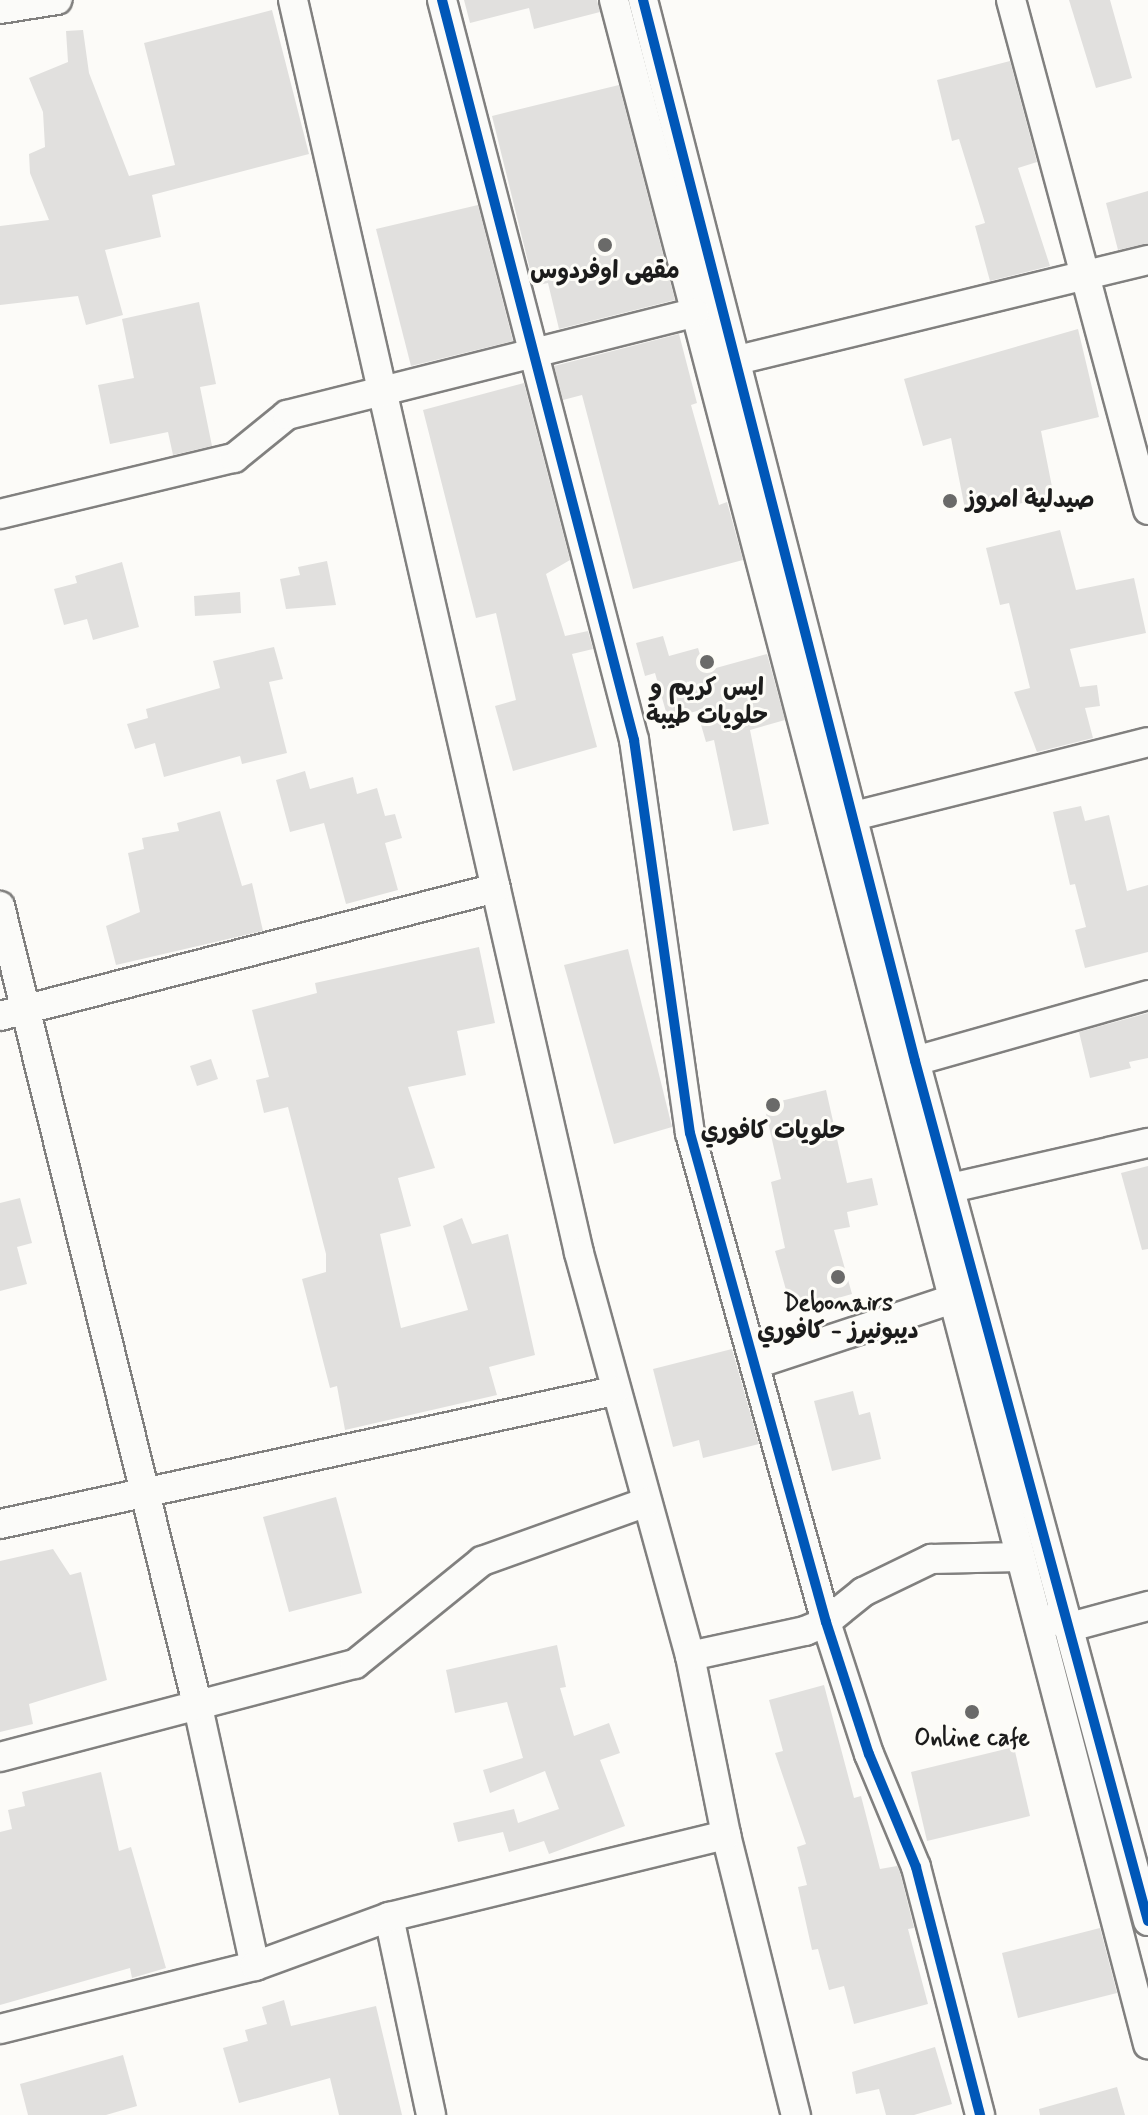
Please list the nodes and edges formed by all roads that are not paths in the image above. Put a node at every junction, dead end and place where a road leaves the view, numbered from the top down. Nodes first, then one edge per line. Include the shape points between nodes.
1 (57, 0) edge
2 (293, 0) edge
3 (442, 0) edge
4 (614, 0) edge
5 (643, 0) edge
6 (1011, 0) edge
7 (0, 9) edge
8 (1148, 260) edge
9 (1088, 275) junction
10 (694, 313) junction
11 (535, 354) junction
12 (723, 364) junction
13 (382, 392) junction
14 (1148, 510) edge
15 (0, 514) edge
16 (1148, 742) edge
17 (854, 816) junction
18 (496, 888) junction
19 (0, 906) edge
20 (1148, 995) edge
21 (12, 1014) edge
22 (915, 1061) junction
23 (1148, 1143) edge
24 (915, 1164) junction
25 (951, 1188) junction
26 (950, 1300) junction
27 (756, 1364) junction
28 (614, 1391) junction
29 (143, 1489) junction
30 (647, 1502) junction
31 (0, 1524) edge
32 (1020, 1557) junction
33 (1032, 1605) junction
34 (1148, 1606) edge
35 (826, 1622) junction
36 (1070, 1627) junction
37 (690, 1656) junction
38 (198, 1707) junction
39 (0, 1757) edge
40 (726, 1835) junction
41 (389, 1917) junction
42 (1148, 1921) edge
43 (255, 1966) junction
44 (0, 2029) edge
45 (1148, 2044) edge
46 (431, 2115) edge
47 (796, 2115) edge
48 (980, 2115) edge

1 - 7 street
2 - 13 street
3 - 11 street
4 - 10 street
5 - 12 street
6 - 9 street
8 - 9 street
9 - 12 street
9 - 14 street
10 - 11 street
10 - 12 street
11 - 13 street
11 - 27 street via 634,740 690,1133
12 - 17 street
12 - 24 street
13 - 15 street via 287,415 234,458
13 - 18 street
16 - 17 street
17 - 22 street
18 - 21 street
18 - 28 street
19 - 21 street
20 - 22 street
21 - 29 street
22 - 25 street
23 - 25 street
24 - 25 street
24 - 26 street
25 - 36 street
26 - 27 street
26 - 32 street
27 - 35 street
28 - 29 street
28 - 30 street
29 - 31 street
29 - 38 street
30 - 37 street
30 - 38 street via 482,1561 355,1664
32 - 33 street
32 - 35 street via 931,1559 863,1592
33 - 36 street
33 - 45 street
34 - 36 street
35 - 37 street
35 - 48 street via 869,1754 916,1867
36 - 42 street
37 - 40 street
38 - 39 street
38 - 43 street
40 - 41 street
40 - 47 street
41 - 43 street
41 - 46 street
43 - 44 street

